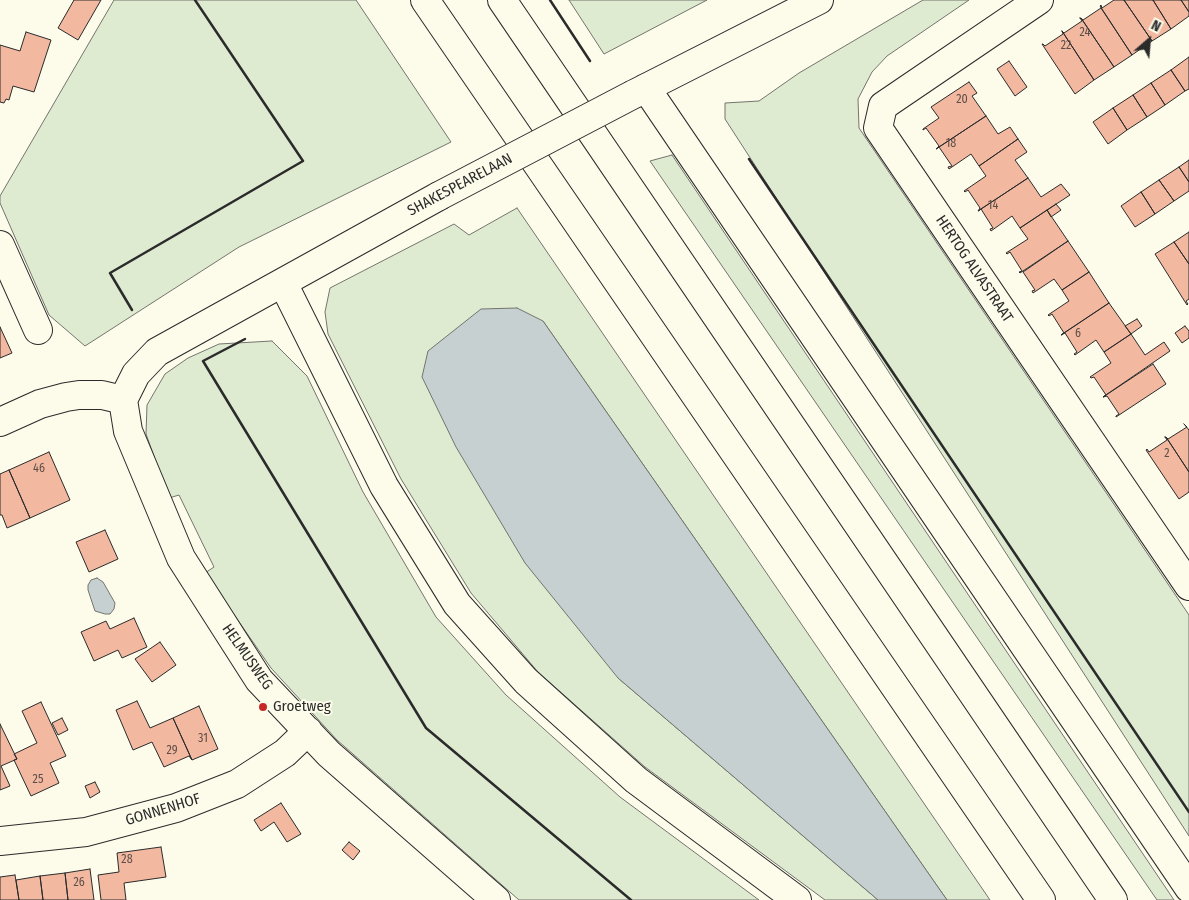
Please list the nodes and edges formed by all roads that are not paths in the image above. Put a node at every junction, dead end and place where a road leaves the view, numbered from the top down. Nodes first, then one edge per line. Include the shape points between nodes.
1 (424, 0) edge
2 (502, 0) edge
3 (819, 0) edge
4 (1039, 0) edge
5 (640, 91) junction
6 (0, 245) edge
7 (283, 283) junction
8 (38, 330) dead end
9 (123, 400) junction
10 (0, 422) edge
11 (1189, 586) edge
12 (308, 731) junction
13 (0, 841) edge
14 (1189, 888) edge
15 (496, 900) edge
16 (798, 900) edge
17 (1041, 900) edge
18 (1113, 900) edge

1 - 17 main road
2 - 18 main road
3 - 5 main road, SHAKESPEARELAAN
4 - 11 main road, HERTOG ALVASTRAAT via 883,106 878,128
5 - 7 main road, SHAKESPEARELAAN, bridge via 439,196
5 - 14 main road
6 - 8 main road
7 - 9 main road, SHAKESPEARELAAN via 157,352 136,374
7 - 16 main road via 384,486 457,604 526,681 636,780
9 - 10 main road via 102,395 66,397 40,404
9 - 12 main road, HELMUSWEG via 128,431 181,558 259,680
12 - 13 main road, GONNENHOF via 286,753 238,784 176,808 86,832
12 - 15 main road, HELMUSWEG via 329,754

